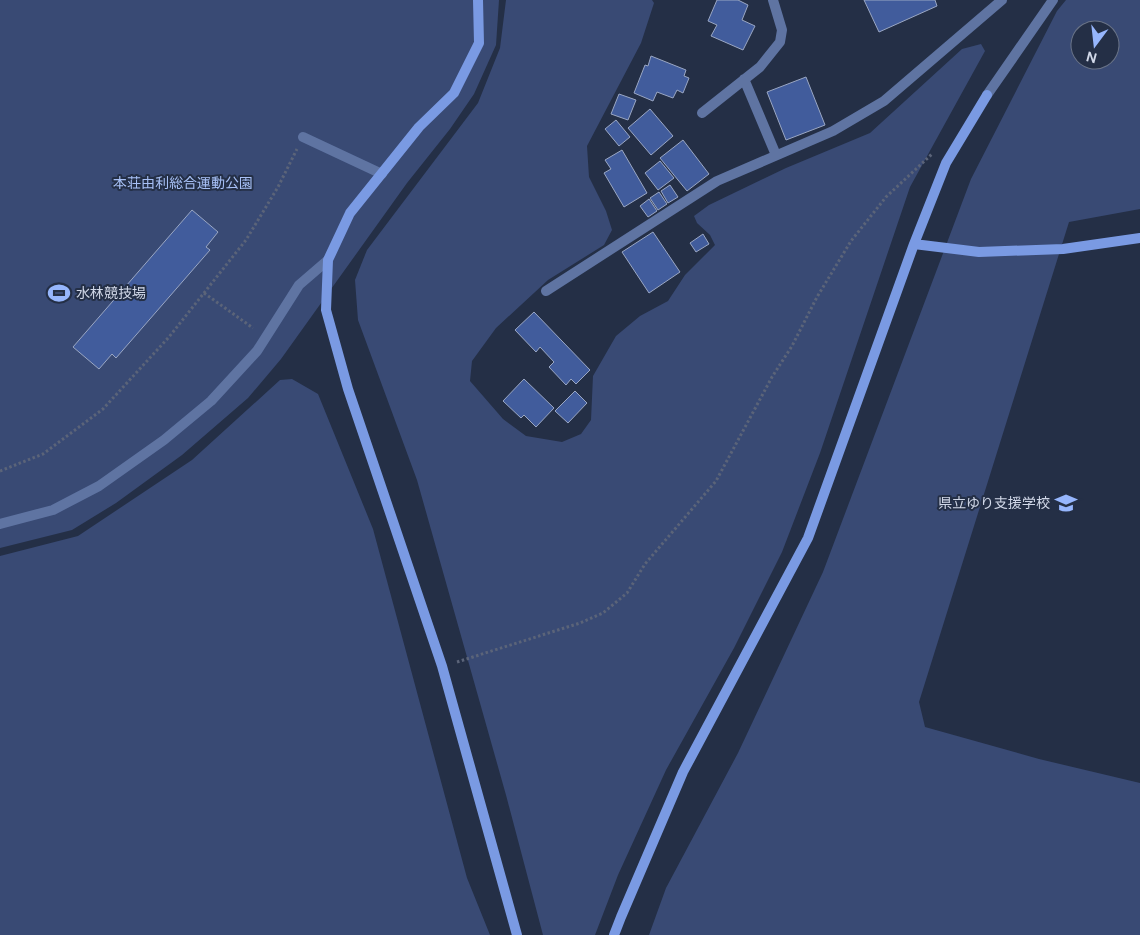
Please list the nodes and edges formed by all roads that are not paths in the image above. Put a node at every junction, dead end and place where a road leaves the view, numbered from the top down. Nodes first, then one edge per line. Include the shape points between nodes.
1 (478, 0) edge
2 (773, 0) edge
3 (1002, 0) edge
4 (1053, 0) edge
5 (744, 79) junction
6 (702, 113) dead end
7 (303, 138) road end
8 (776, 155) junction
9 (382, 174) junction
10 (1140, 238) edge
11 (914, 244) junction
12 (328, 260) junction
13 (546, 291) dead end
14 (0, 524) edge
15 (517, 935) edge
16 (614, 935) edge

1 - 9 street via 479,43 454,93 419,128
2 - 5 street via 782,30 780,42 760,67
3 - 8 street via 884,101 833,131
4 - 11 street via 987,95 946,162
5 - 6 street
5 - 8 street
7 - 9 street
8 - 13 street via 717,180
9 - 12 street via 350,213
10 - 11 street via 1063,249 979,252
11 - 16 street via 808,538 683,772
12 - 14 street via 299,285 257,351 211,401 164,440 99,486 52,510
12 - 15 street via 326,310 346,380 442,666

